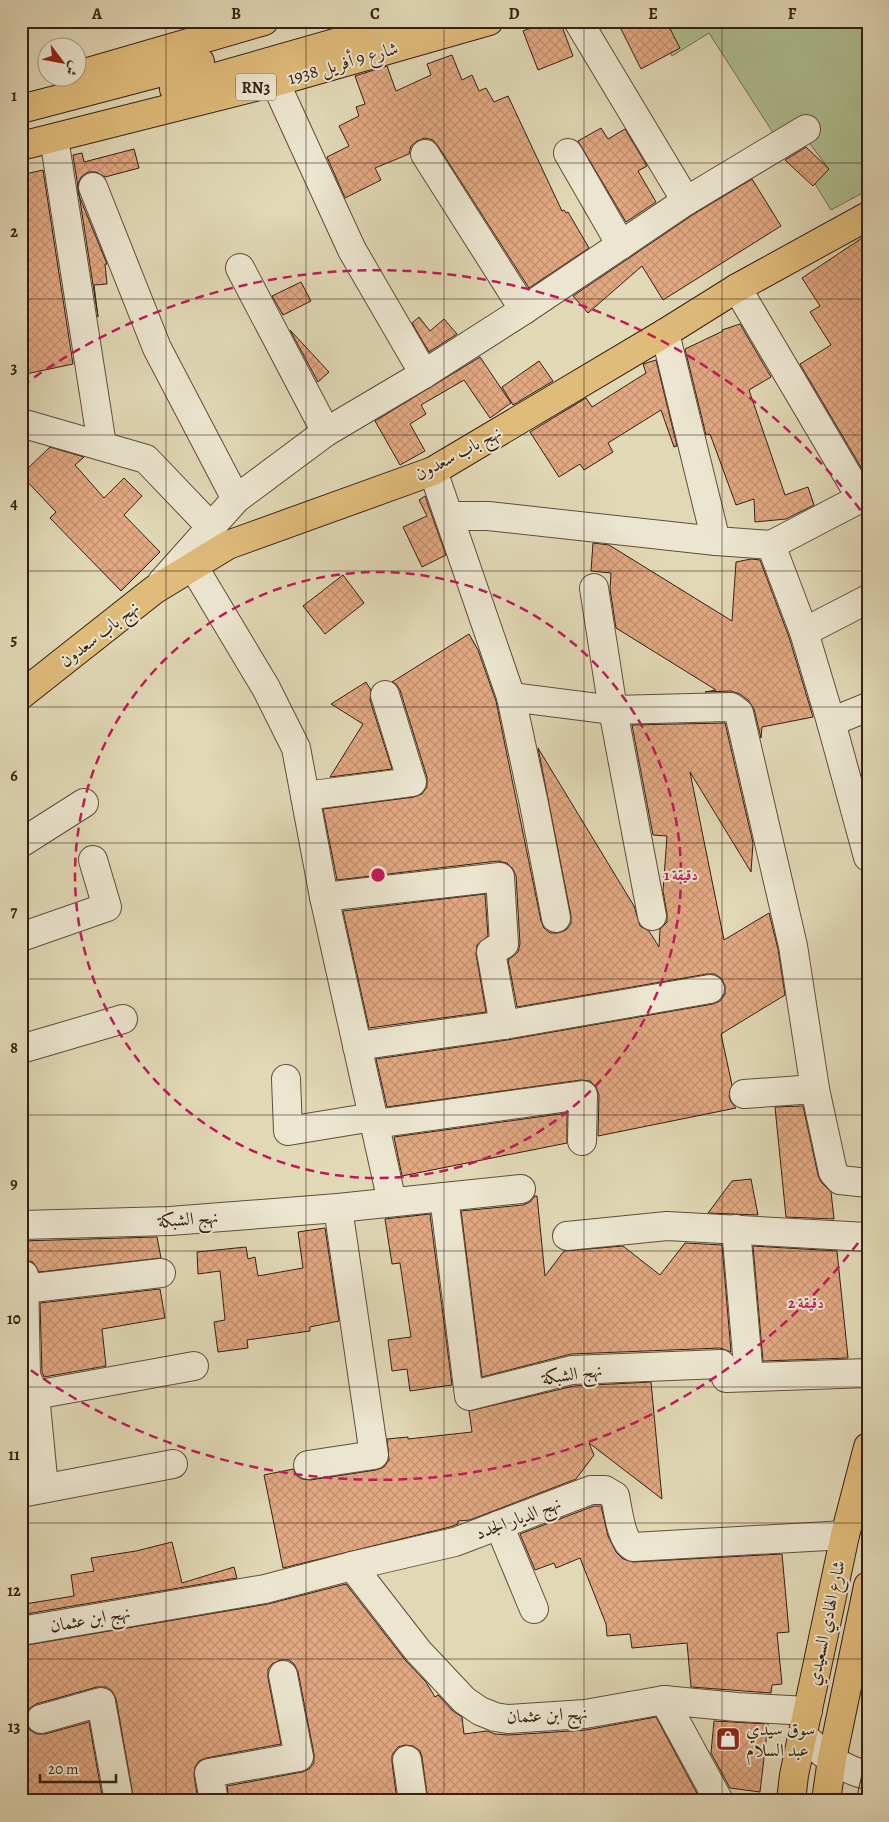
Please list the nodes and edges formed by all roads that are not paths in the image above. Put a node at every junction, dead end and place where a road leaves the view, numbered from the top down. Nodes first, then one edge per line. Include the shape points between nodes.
1 (264, 21) edge
2 (344, 21) edge
3 (412, 21) edge
4 (489, 21) edge
5 (578, 21) edge
6 (88, 72) edge
7 (275, 82) junction
8 (38, 86) edge
9 (21, 91) edge
10 (21, 109) edge
11 (806, 129) dead end
12 (21, 134) edge
13 (54, 138) junction
14 (21, 146) edge
15 (568, 153) dead end
16 (425, 154) dead end
17 (92, 187) dead end
18 (686, 201) junction
19 (867, 217) edge
20 (621, 245) junction
21 (240, 268) dead end
22 (737, 288) junction
23 (524, 310) junction
24 (666, 333) junction
25 (424, 374) junction
26 (21, 422) edge
27 (326, 432) junction
28 (102, 445) junction
29 (433, 470) junction
30 (860, 479) edge
31 (236, 499) junction
32 (449, 516) junction
33 (211, 527) junction
34 (716, 542) junction
35 (770, 545) junction
36 (193, 566) junction
37 (594, 588) dead end
38 (154, 590) junction
39 (868, 599) edge
40 (804, 632) junction
41 (21, 695) edge
42 (385, 695) dead end
43 (511, 697) junction
44 (868, 707) edge
45 (613, 710) junction
46 (831, 722) junction
47 (305, 796) junction
48 (84, 803) dead end
49 (21, 843) edge
50 (868, 858) edge
51 (93, 860) dead end
52 (324, 897) junction
53 (652, 916) dead end
54 (556, 918) dead end
55 (21, 937) edge
56 (710, 990) dead end
57 (123, 1018) dead end
58 (504, 1026) junction
59 (357, 1046) junction
60 (21, 1049) edge
61 (286, 1079) dead end
62 (815, 1089) junction
63 (744, 1094) dead end
64 (374, 1120) junction
65 (582, 1141) dead end
66 (868, 1183) edge
67 (521, 1189) dead end
68 (444, 1197) junction
69 (392, 1202) junction
70 (338, 1208) junction
71 (21, 1225) edge
72 (736, 1229) junction
73 (567, 1236) dead end
74 (868, 1237) edge
75 (162, 1272) dead end
76 (23, 1282) edge
77 (194, 1366) dead end
78 (868, 1373) edge
79 (749, 1377) junction
80 (28, 1383) edge
81 (868, 1447) edge
82 (173, 1464) dead end
83 (308, 1465) dead end
84 (33, 1490) edge
85 (499, 1525) junction
86 (845, 1535) junction
87 (352, 1566) junction
88 (868, 1586) edge
89 (158, 1607) joint
90 (534, 1610) dead end
91 (21, 1631) edge
92 (282, 1675) dead end
93 (664, 1700) junction
94 (41, 1720) dead end
95 (805, 1723) junction
96 (407, 1760) dead end
97 (832, 1760) junction
98 (868, 1775) edge
99 (117, 1800) edge
100 (214, 1801) edge
101 (413, 1801) edge
102 (719, 1801) edge
103 (791, 1801) edge
104 (826, 1801) edge

1 - 6 main road
2 - 10 main road
3 - 12 main road, شارع 9 أفريل 1938
4 - 7 main road, شارع 9 أفريل 1938 / RN3
5 - 18 street
7 - 13 main road, شارع 9 أفريل 1938 / RN3
7 - 25 street via 352,250
8 - 9 main road
11 - 18 street
13 - 14 main road, شارع 9 أفريل 1938 / RN3
13 - 28 street
15 - 20 street
16 - 23 street
17 - 31 street via 157,348
18 - 20 street
19 - 22 main road, نهج باب سعدون
20 - 23 street
21 - 27 street
22 - 24 main road, نهج باب سعدون
22 - 30 street
23 - 25 street
24 - 29 main road, نهج باب سعدون
24 - 34 street
25 - 27 street
26 - 28 street
27 - 31 street
28 - 33 street via 146,459
29 - 32 street
29 - 36 main road, نهج باب سعدون via 228,545
30 - 35 street via 861,498
31 - 33 street
32 - 34 street via 488,516
32 - 43 street
33 - 38 street
34 - 35 street
35 - 40 street
36 - 38 main road, نهج باب سعدون
36 - 47 street via 266,688 296,748
37 - 45 street
38 - 41 main road, نهج باب سعدون
39 - 40 street
40 - 46 street
42 - 47 street via 412,782
43 - 45 street
43 - 54 street
44 - 46 street
45 - 53 street
45 - 62 street via 731,707 739,712 793,946
46 - 50 street
47 - 52 street
48 - 49 street
51 - 55 street via 107,907
52 - 58 street via 500,877 504,944 491,952
52 - 59 street
56 - 58 street
57 - 60 street
58 - 59 street
59 - 64 street
61 - 64 street via 288,1131
62 - 63 street
62 - 66 street via 833,1172 840,1180
64 - 65 street via 583,1095
64 - 69 street
67 - 68 street, نهج الشبكة
68 - 69 street, نهج الشبكة
68 - 79 street, نهج الشبكة via 469,1396 572,1370 721,1364 726,1378
69 - 70 street, نهج الشبكة
70 - 71 street, نهج الشبكة via 170,1221
70 - 83 street via 374,1455
72 - 73 street via 666,1226
72 - 74 street
72 - 79 street
75 - 76 street
76 - 80 street
77 - 80 street
78 - 79 street, نهج الشبكة
80 - 84 street
81 - 86 main road, شارع الهادي السعيدي
82 - 84 street
85 - 86 street, نهج الديار الجدد via 591,1490 605,1490 615,1496 624,1535 633,1547
85 - 87 street, نهج الديار الجدد via 455,1542
85 - 90 street
86 - 95 main road, شارع الهادي السعيدي
87 - 89 street, نهج الديار الجدد via 265,1589
87 - 93 street, نهج ابن عثمان via 418,1651 464,1700 480,1711 508,1718 575,1715
88 - 97 main road, شارع الهادي السعيدي
89 - 91 street, نهج ابن عثمان
92 - 100 street via 299,1757 209,1773
93 - 95 street, نهج ابن عثمان via 737,1707
93 - 102 street
94 - 99 street via 101,1702
95 - 97 street via 814,1748
95 - 103 main road, شارع الهادي السعيدي
96 - 101 street
97 - 98 street
97 - 104 main road, شارع الهادي السعيدي

